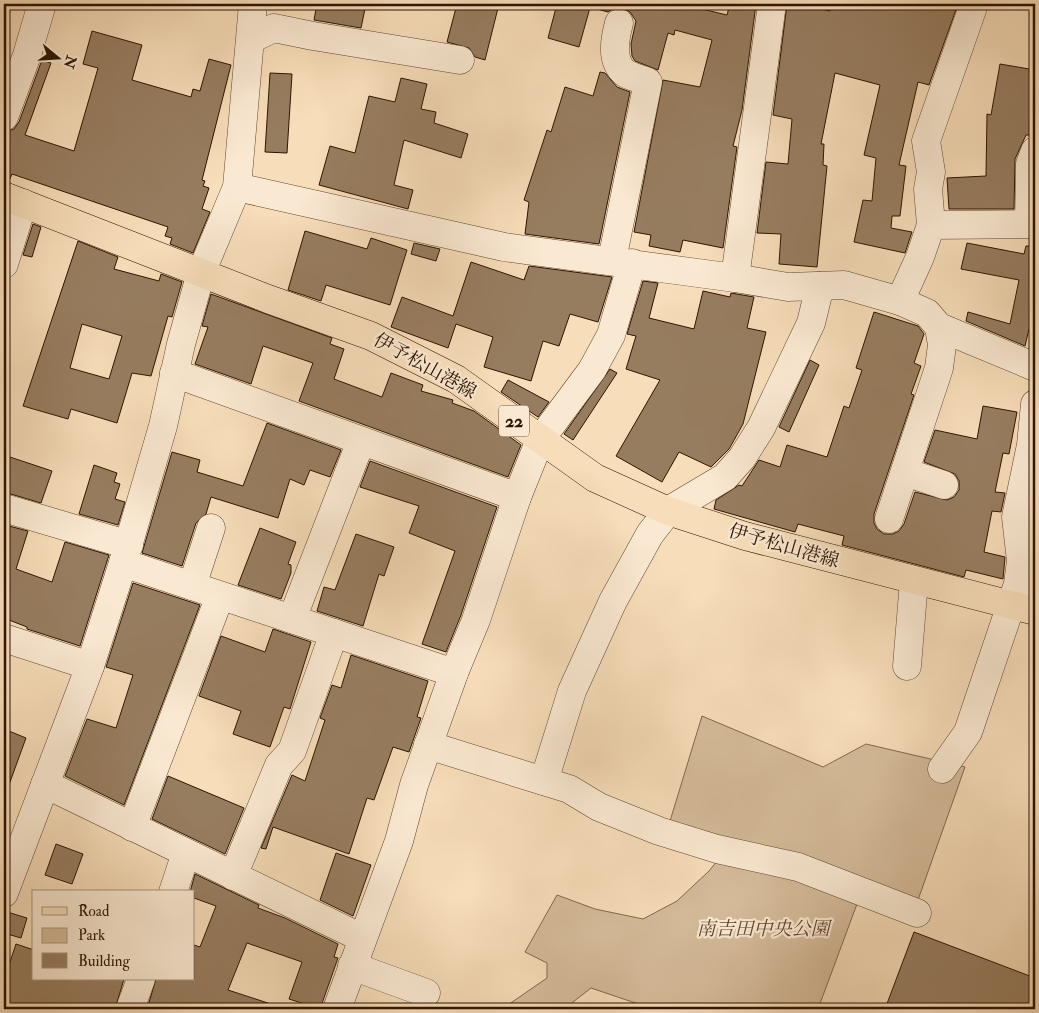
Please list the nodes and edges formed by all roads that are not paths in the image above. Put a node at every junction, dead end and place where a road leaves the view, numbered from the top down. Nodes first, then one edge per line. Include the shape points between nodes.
1 (42, 4) edge
2 (253, 4) edge
3 (772, 4) edge
4 (974, 4) edge
5 (619, 23) dead end
6 (251, 39) junction
7 (460, 60) dead end
8 (4, 117) edge
9 (1035, 151) edge
10 (236, 187) junction
11 (13, 200) edge
12 (931, 224) junction
13 (1032, 224) edge
14 (622, 262) junction
15 (4, 264) edge
16 (201, 273) junction
17 (735, 278) junction
18 (820, 286) junction
19 (900, 300) junction
20 (939, 327) junction
21 (1035, 367) edge
22 (174, 372) junction
23 (1035, 404) edge
24 (361, 440) junction
25 (540, 440) junction
26 (905, 472) junction
27 (944, 485) dead end
28 (517, 497) junction
29 (4, 508) edge
30 (668, 511) junction
31 (889, 519) dead end
32 (210, 528) dead end
33 (1028, 551) edge
34 (126, 554) junction
35 (914, 580) junction
36 (192, 586) junction
37 (220, 596) junction
38 (1024, 608) edge
39 (292, 619) junction
40 (334, 633) junction
41 (4, 638) edge
42 (90, 666) junction
43 (907, 666) dead end
44 (454, 673) junction
45 (428, 745) junction
46 (942, 769) dead end
47 (544, 781) junction
48 (45, 784) junction
49 (132, 827) junction
50 (186, 853) junction
51 (233, 876) junction
52 (5, 888) edge
53 (173, 890) edge
54 (917, 913) dead end
55 (362, 938) junction
56 (352, 966) junction
57 (141, 980) edge
58 (426, 993) dead end
59 (130, 1009) edge
60 (337, 1009) edge

1 - 8 street
2 - 6 street
3 - 17 street
4 - 12 street via 926,141 931,172 928,188
5 - 14 street via 614,40 616,58 625,72 648,82
6 - 7 street via 274,28
6 - 10 street
9 - 13 street via 1030,164
10 - 14 street via 504,247
10 - 16 street
11 - 15 street
11 - 16 main road, 伊予松山港線 / 22
12 - 13 street
12 - 19 street
14 - 17 street
14 - 25 street via 611,335 602,353
16 - 22 street
16 - 25 main road, 伊予松山港線 / 22 via 371,336 456,379
17 - 18 street via 788,288
18 - 19 street via 844,285
18 - 30 street via 811,322 761,428 742,458 725,477
19 - 20 street via 927,313
20 - 21 street
20 - 26 street via 942,345 939,368
22 - 24 street
22 - 34 street via 163,426
23 - 33 street via 1031,445 1016,517
24 - 28 street
24 - 39 street
25 - 28 street
25 - 30 main road, 伊予松山港線 / 22 via 595,478
26 - 27 street
26 - 31 street
28 - 44 street via 476,620
29 - 34 street
30 - 35 main road, 伊予松山港線 / 22 via 745,536
30 - 47 street via 650,534 595,638 572,690
32 - 36 street
33 - 38 street via 1021,561 1018,584
34 - 36 street
34 - 42 street
35 - 38 main road, 伊予松山港線 / 22
35 - 43 street
36 - 37 street
37 - 39 street
37 - 49 street
38 - 46 street via 968,732
39 - 40 street
40 - 44 street
40 - 51 street via 292,751 279,765
41 - 42 street
42 - 48 street
44 - 45 street
45 - 47 street
45 - 55 street via 399,841
47 - 54 street via 569,789 599,807 659,831 717,849 798,867
48 - 49 street
48 - 52 street
49 - 50 street
50 - 51 street
50 - 53 street
51 - 55 street
55 - 56 street
56 - 58 street
56 - 60 street
57 - 59 street

